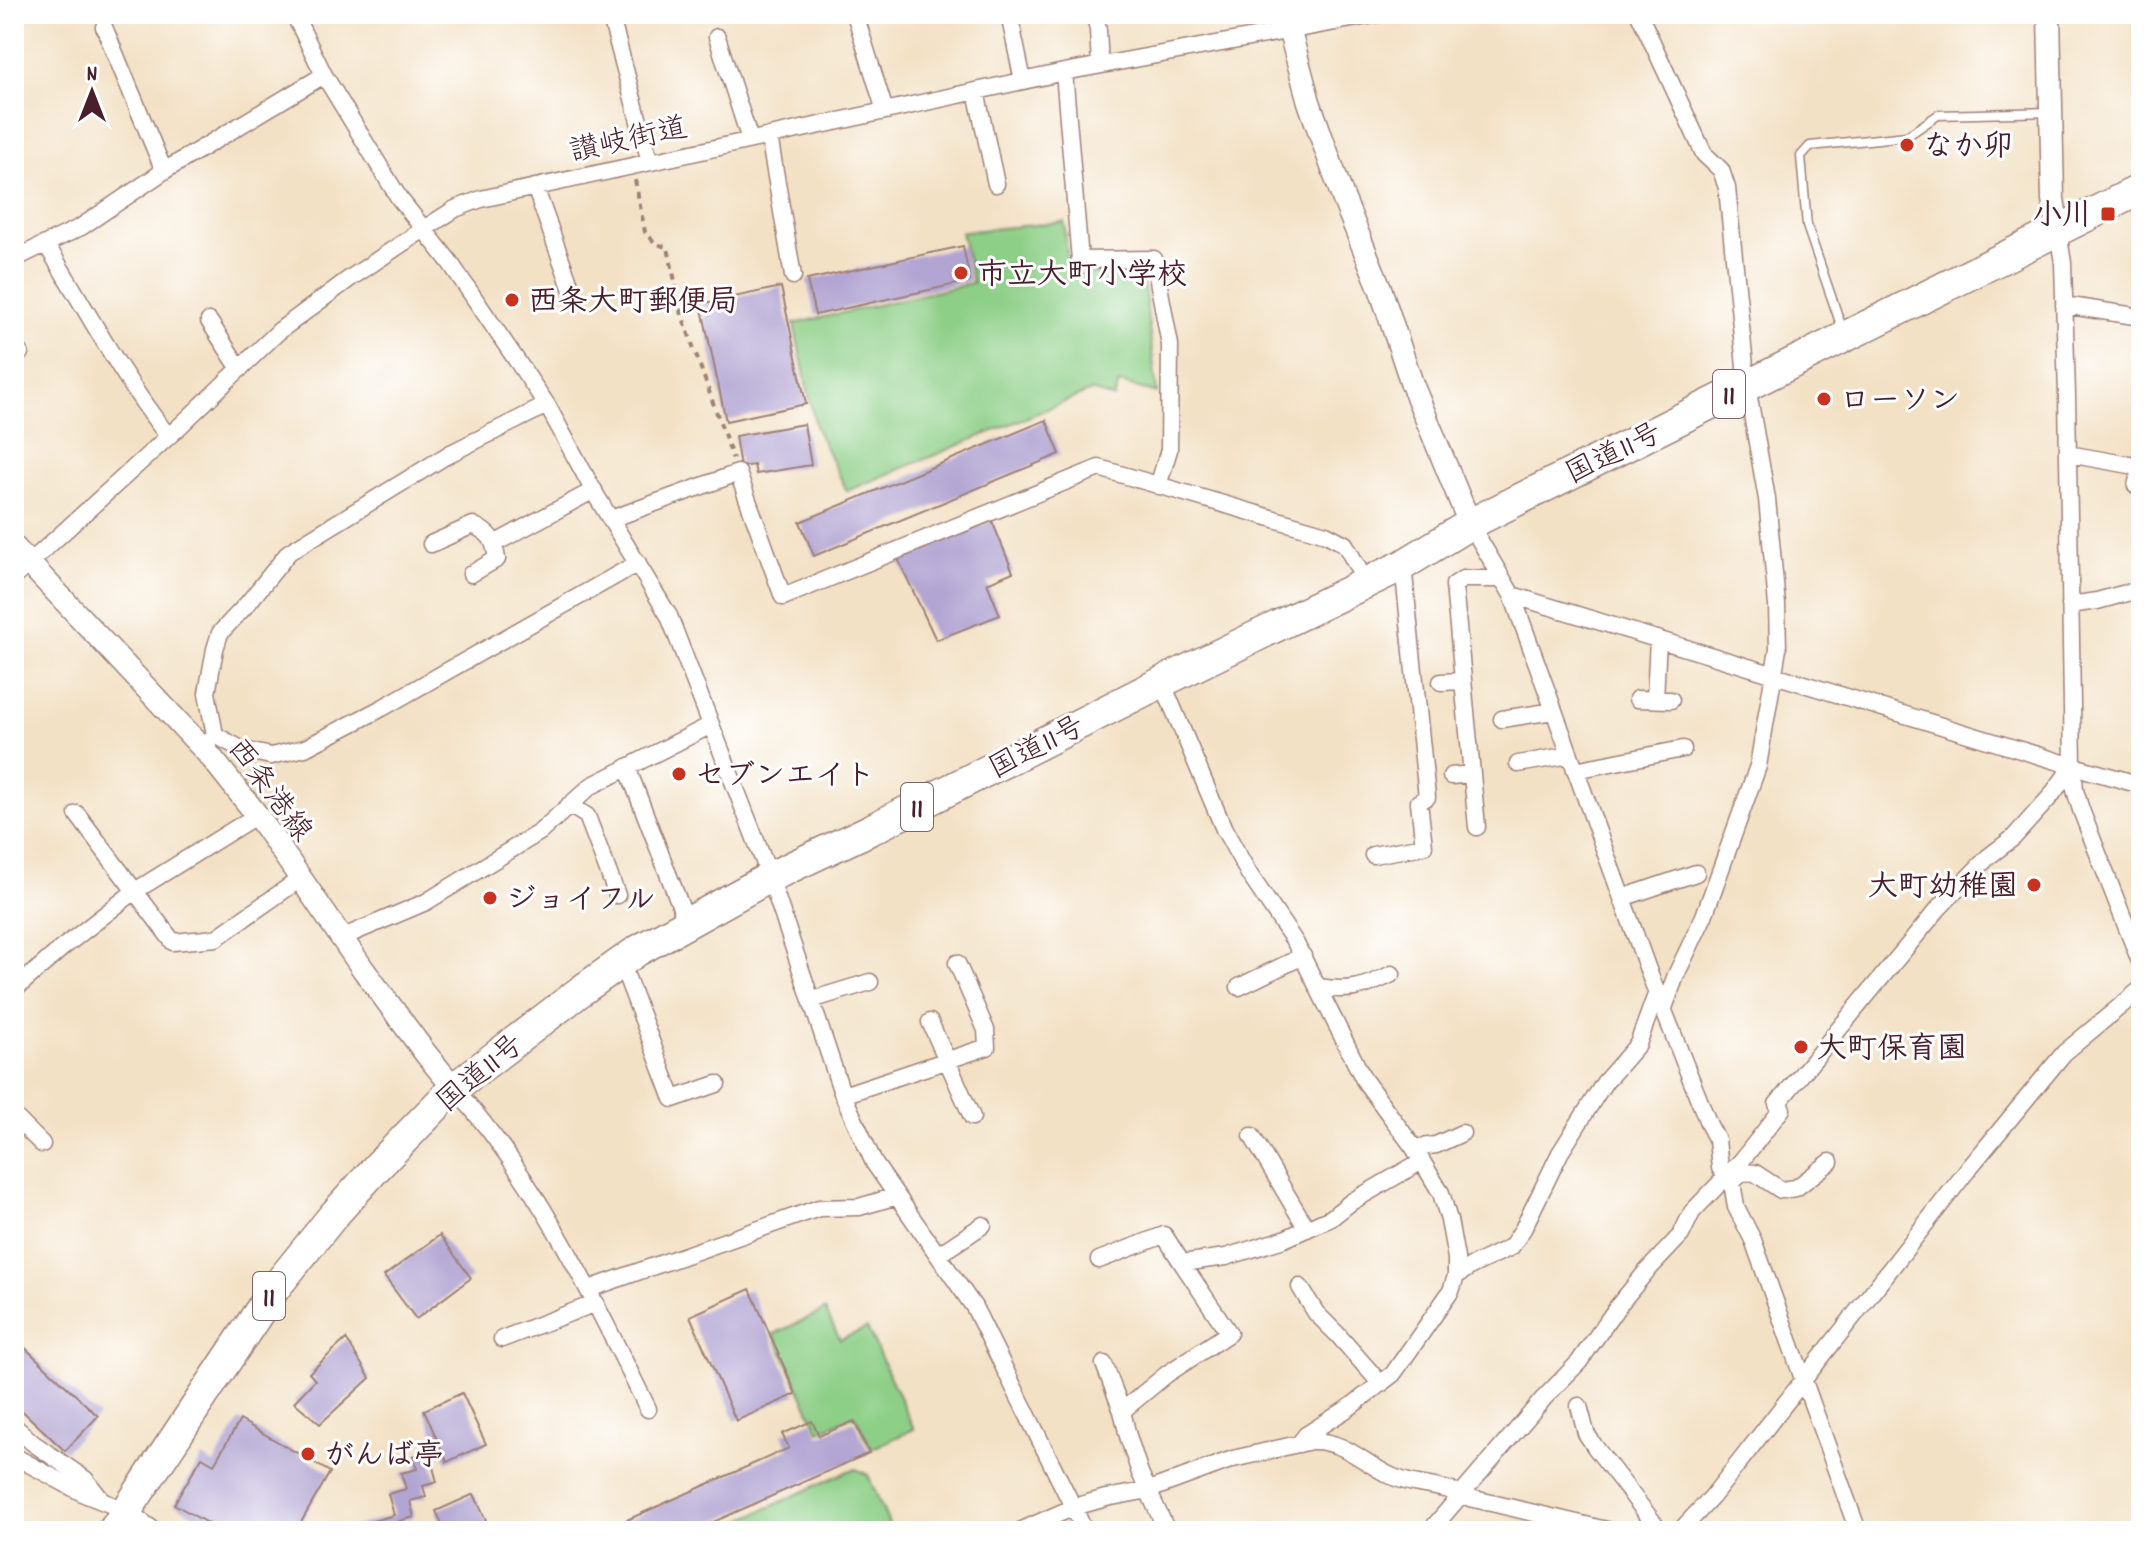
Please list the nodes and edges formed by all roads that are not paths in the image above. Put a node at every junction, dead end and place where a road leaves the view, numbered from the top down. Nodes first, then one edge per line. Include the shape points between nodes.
1 (294, 14) edge
2 (610, 14) edge
3 (855, 14) edge
4 (1009, 14) edge
5 (1095, 14) edge
6 (1379, 14) edge
7 (1639, 14) edge
8 (2049, 14) edge
9 (1287, 22) edge
10 (104, 27) dead end
11 (717, 37) dead end
12 (1100, 65) junction
13 (1064, 72) junction
14 (324, 75) junction
15 (1023, 81) junction
16 (976, 91) junction
17 (885, 111) junction
18 (2052, 112) junction
19 (769, 136) junction
20 (750, 140) junction
21 (650, 162) junction
22 (164, 171) junction
23 (996, 184) dead end
24 (535, 187) junction
25 (2141, 189) edge
26 (424, 229) junction
27 (2058, 231) junction
28 (46, 244) junction
29 (14, 259) edge
30 (793, 276) dead end
31 (572, 290) dead end
32 (2064, 305) junction
33 (2141, 317) edge
34 (209, 321) dead end
35 (1845, 337) junction
36 (240, 369) junction
37 (1747, 386) junction
38 (547, 405) junction
39 (168, 436) junction
40 (2068, 454) junction
41 (2141, 466) edge
42 (1158, 486) junction
43 (2141, 487) edge
44 (594, 490) junction
45 (611, 519) junction
46 (1470, 524) junction
47 (431, 544) dead end
48 (494, 544) junction
49 (19, 563) edge
50 (638, 563) junction
51 (1403, 565) junction
52 (471, 574) dead end
53 (1502, 579) junction
54 (1366, 583) junction
55 (2141, 589) edge
56 (1512, 595) junction
57 (2070, 605) junction
58 (1658, 639) junction
59 (1774, 675) junction
60 (1463, 681) junction
61 (1162, 682) junction
62 (1441, 682) dead end
63 (1637, 699) dead end
64 (1554, 711) junction
65 (1502, 719) dead end
66 (711, 725) junction
67 (208, 741) junction
68 (1683, 749) dead end
69 (1573, 763) junction
70 (1518, 764) dead end
71 (2073, 766) junction
72 (627, 767) junction
73 (1472, 774) junction
74 (1451, 776) dead end
75 (2141, 785) edge
76 (569, 805) junction
77 (77, 814) dead end
78 (257, 815) junction
79 (1477, 827) dead end
80 (1373, 855) dead end
81 (1696, 873) dead end
82 (770, 877) junction
83 (300, 879) junction
84 (135, 891) junction
85 (617, 895) dead end
86 (1622, 898) junction
87 (687, 923) junction
88 (341, 938) junction
89 (1303, 956) junction
90 (621, 962) junction
91 (957, 963) dead end
92 (2141, 964) edge
93 (1392, 974) dead end
94 (870, 982) dead end
95 (1239, 987) dead end
96 (1318, 987) junction
97 (2141, 989) edge
98 (14, 990) edge
99 (1657, 992) junction
100 (811, 1000) junction
101 (1664, 1008) junction
102 (930, 1022) dead end
103 (946, 1061) junction
104 (717, 1084) dead end
105 (454, 1088) junction
106 (843, 1095) junction
107 (14, 1116) edge
108 (972, 1117) dead end
109 (1462, 1133) dead end
110 (1252, 1136) dead end
111 (42, 1144) dead end
112 (1418, 1154) junction
113 (1830, 1162) dead end
114 (1729, 1178) junction
115 (897, 1196) junction
116 (983, 1225) dead end
117 (1307, 1229) junction
118 (938, 1255) junction
119 (1099, 1260) dead end
120 (1182, 1263) junction
121 (1456, 1276) junction
122 (1300, 1287) dead end
123 (593, 1296) junction
124 (502, 1339) dead end
125 (1104, 1364) dead end
126 (1802, 1380) junction
127 (1381, 1384) junction
128 (1579, 1406) dead end
129 (648, 1409) dead end
130 (1122, 1411) junction
131 (14, 1429) edge
132 (1299, 1444) junction
133 (14, 1456) edge
134 (1149, 1490) junction
135 (1461, 1495) junction
136 (1074, 1507) junction
137 (114, 1518) edge
138 (155, 1531) edge
139 (1020, 1531) edge
140 (1085, 1531) edge
141 (1167, 1531) edge
142 (1430, 1531) edge
143 (1611, 1531) edge
144 (1660, 1531) edge
145 (1680, 1531) edge
146 (1858, 1531) edge

1 - 14 street
2 - 21 street
3 - 17 street
4 - 15 street
5 - 12 street
6 - 9 street, 讃岐街道
7 - 37 street via 1704,154 1721,170 1727,188
8 - 18 street
9 - 12 street, 讃岐街道
9 - 46 street via 1342,195
10 - 22 street
11 - 20 street
12 - 13 street, 讃岐街道
13 - 15 street, 讃岐街道
13 - 42 street via 1080,260 1154,259 1170,345 1169,450
14 - 22 street
14 - 26 street via 399,198
15 - 16 street, 讃岐街道
16 - 17 street, 讃岐街道
16 - 23 street
17 - 19 street, 讃岐街道
18 - 27 street
18 - 35 lane via 1938,115 1907,136 1810,146 1801,156 1807,226
19 - 20 street, 讃岐街道
19 - 30 street
20 - 21 street, 讃岐街道
21 - 24 street, 讃岐街道
22 - 28 street
24 - 26 street, 讃岐街道 via 481,199
24 - 31 street
25 - 27 highway, 国道11号 / 11
26 - 36 street, 讃岐街道 via 279,331
26 - 38 street
27 - 32 street
27 - 35 highway, 国道11号 / 11
28 - 29 street
28 - 39 street via 145,408
32 - 33 street
32 - 40 street
34 - 36 street
35 - 37 highway, 国道11号 / 11
36 - 39 street, 讃岐街道
37 - 46 highway, 国道11号 / 11
37 - 59 street via 1771,541 1778,649
38 - 44 street
38 - 67 street via 449,454 289,552 220,633 207,693
39 - 49 street, 讃岐街道
40 - 41 street
40 - 57 street
41 - 43 street via 2136,486
42 - 45 street via 1099,468 783,597 738,473
42 - 54 street via 1326,534 1345,544
44 - 45 street
44 - 48 street
45 - 50 street
46 - 51 highway, 国道11号 / 11
46 - 53 street
47 - 48 street via 473,525 488,533
48 - 52 street via 497,559
49 - 67 street, 西条港線
50 - 66 street via 669,616
50 - 67 street via 305,748 271,756
51 - 54 highway, 国道11号 / 11
51 - 80 street via 1427,797 1419,802 1424,846
53 - 56 street
53 - 60 street via 1463,579 1454,585
54 - 61 highway, 国道11号 / 11
55 - 57 street
56 - 58 street
56 - 64 street
57 - 71 street
58 - 59 street
58 - 63 street via 1663,700
59 - 71 street
59 - 101 street via 1758,766
60 - 62 street
60 - 73 street
61 - 82 highway, 国道11号 / 11
61 - 89 street via 1224,829
64 - 65 street
64 - 69 street
66 - 72 street
66 - 82 street
67 - 78 street, 西条港線
68 - 69 street
69 - 70 street
69 - 86 street
71 - 75 street
71 - 92 street via 2081,810
71 - 114 street via 2013,838 1938,909 1777,1104 1782,1109
72 - 76 street
72 - 87 street
73 - 74 street
73 - 79 street
76 - 85 street via 587,816
76 - 88 street via 540,832 426,902
77 - 84 street
78 - 83 street, 西条港線
78 - 84 street
81 - 86 street
82 - 87 highway, 国道11号 / 11
82 - 100 street
83 - 84 street via 216,938 173,942
83 - 88 street, 西条港線
84 - 98 street
86 - 99 street
87 - 90 highway, 国道11号 / 11
88 - 105 street, 西条港線
89 - 95 street
89 - 96 street
90 - 104 street via 673,1099
90 - 105 highway, 国道11号 / 11
91 - 103 street via 986,1030 987,1047
93 - 96 street via 1341,991
94 - 100 street
96 - 112 street via 1364,1080
97 - 126 street via 2064,1053
99 - 101 street
99 - 121 street via 1638,1044 1604,1083 1560,1153 1511,1247
100 - 106 street
101 - 114 street via 1717,1140 1720,1168
102 - 103 street
103 - 106 street
103 - 108 street
105 - 123 street via 486,1123
105 - 137 highway, 国道11号 / 11 via 378,1166 275,1288
106 - 115 street via 874,1163
107 - 111 street
109 - 112 street
110 - 117 street
112 - 117 street via 1331,1218
112 - 121 street via 1441,1193
113 - 114 street via 1796,1188 1781,1190 1755,1173
114 - 126 street
114 - 135 street via 1692,1212 1681,1235 1618,1306 1579,1362
115 - 118 street
115 - 123 street via 859,1207 819,1208
116 - 118 street
117 - 120 street via 1226,1257
118 - 136 street via 974,1307
119 - 120 street via 1164,1235
120 - 130 street via 1229,1333
121 - 127 street via 1451,1291
122 - 127 street via 1316,1313
123 - 124 street
123 - 129 street
125 - 130 street
126 - 145 street
126 - 146 street
127 - 132 street
128 - 144 street via 1595,1447
130 - 134 street
131 - 137 street via 85,1479
132 - 134 street via 1233,1459
132 - 135 street via 1335,1444 1391,1477
133 - 137 street via 84,1494
134 - 136 street
134 - 141 street
135 - 142 street
135 - 143 street
136 - 139 street
136 - 140 street
137 - 138 street

